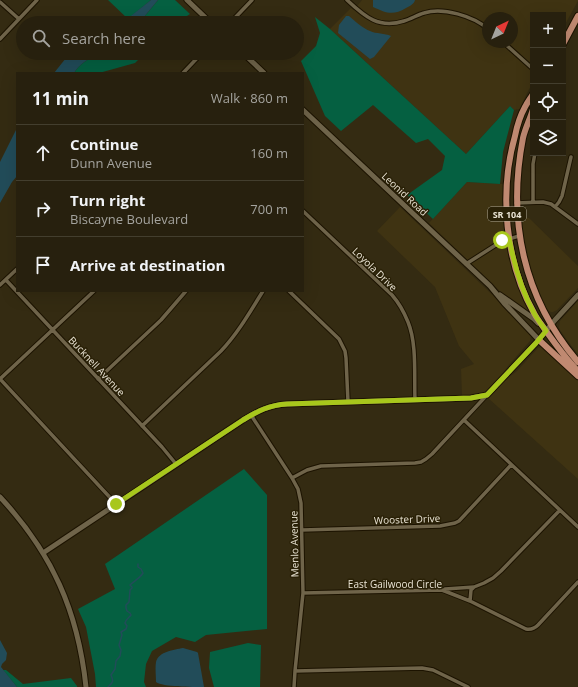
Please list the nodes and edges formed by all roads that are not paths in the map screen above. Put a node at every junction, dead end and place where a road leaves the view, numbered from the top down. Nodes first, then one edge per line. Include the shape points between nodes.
1 (37, 0) edge
2 (187, 0) edge
3 (252, 0) edge
4 (347, 0) edge
5 (0, 2) edge
6 (16, 16) edge
7 (22, 16) edge
8 (204, 16) edge
9 (237, 16) edge
10 (578, 16) edge
11 (16, 22) edge
12 (482, 24) edge
13 (566, 38) edge
14 (0, 39) edge
15 (510, 48) edge
16 (195, 60) edge
17 (250, 60) edge
18 (530, 66) edge
19 (184, 72) edge
20 (263, 72) edge
21 (530, 99) edge
22 (304, 111) edge
23 (530, 118) edge
24 (534, 156) edge
25 (571, 157) dead end
26 (508, 167) junction
27 (519, 169) junction
28 (533, 202) junction
29 (516, 203) junction
30 (555, 207) junction
31 (304, 212) edge
32 (578, 224) edge
33 (519, 236) junction
34 (509, 238) junction
35 (466, 264) junction
36 (16, 270) edge
37 (6, 280) junction
38 (0, 285) edge
39 (16, 291) edge
40 (495, 291) junction
41 (17, 292) edge
42 (93, 292) edge
43 (185, 292) edge
44 (262, 292) edge
45 (290, 292) edge
46 (578, 295) edge
47 (551, 325) junction
48 (52, 330) junction
49 (546, 331) junction
50 (538, 340) junction
51 (578, 362) edge
52 (578, 371) edge
53 (578, 376) edge
54 (0, 379) edge
55 (98, 379) junction
56 (487, 395) junction
57 (415, 400) junction
58 (348, 402) junction
59 (250, 415) junction
60 (464, 420) junction
61 (142, 426) junction
62 (176, 464) junction
63 (511, 465) junction
64 (292, 478) junction
65 (0, 497) edge
66 (116, 504) junction
67 (560, 510) junction
68 (578, 527) edge
69 (302, 530) junction
70 (43, 553) junction
71 (578, 582) edge
72 (474, 587) junction
73 (442, 590) junction
74 (303, 593) junction
75 (470, 600) junction
76 (295, 672) junction
77 (86, 687) edge
78 (294, 687) edge
79 (468, 687) edge

1 - 7 street
2 - 8 street
3 - 9 street
4 - 12 street via 366,17 381,22 404,21 436,11 467,17
5 - 6 street
10 - 13 main road
11 - 14 street
15 - 18 street
16 - 19 street
17 - 20 street
21 - 26 main road, SR 104 via 518,126
22 - 35 street, Leonid Road
23 - 27 main road, SR 104 via 523,137
24 - 28 street
25 - 30 street via 562,196
26 - 27 street
26 - 34 main road, SR 104 via 506,209
27 - 29 main road, SR 104
28 - 29 street
28 - 30 street via 546,202
29 - 33 main road, SR 104
30 - 32 street
31 - 57 street, Loyola Drive via 392,295 401,307 412,337
33 - 34 street
33 - 47 main road, SR 104 via 533,288
34 - 35 street
34 - 49 main road, SR 104 via 526,298
35 - 40 street, Leonid Road
36 - 37 street
37 - 38 street
37 - 39 street, Bucknell Avenue
40 - 49 street, Leonid Road via 534,319
40 - 50 street, Leonid Road
41 - 48 street, Bucknell Avenue
42 - 48 street
43 - 55 street via 161,320
44 - 61 street via 230,342
45 - 58 street via 335,334 343,345
46 - 47 street
47 - 49 street
47 - 51 main road, SR 104
48 - 54 street
48 - 55 street, Bucknell Avenue
49 - 50 street
49 - 52 main road, SR 104
50 - 53 main road
50 - 56 street
54 - 66 street
55 - 61 street, Bucknell Avenue
56 - 57 street
56 - 60 street
57 - 58 street
58 - 59 street via 278,405 263,408
59 - 62 street
59 - 64 street, Menlo Avenue
60 - 63 street
60 - 64 street via 421,462 321,466
61 - 62 street, Bucknell Avenue
62 - 66 street
63 - 67 street
63 - 69 street, Wooster Drive via 455,523 440,526
64 - 69 street, Menlo Avenue via 300,495
65 - 70 street
66 - 70 street
67 - 68 street
67 - 72 street via 501,572 484,584
69 - 74 street, Menlo Avenue
70 - 77 street via 60,585 74,624
71 - 75 street, East Gailwood Circle via 538,625 530,630
72 - 73 street
72 - 75 street
73 - 74 street, East Gailwood Circle
73 - 75 street, East Gailwood Circle
74 - 76 street, Menlo Avenue
76 - 78 street, Menlo Avenue
76 - 79 street via 428,668

